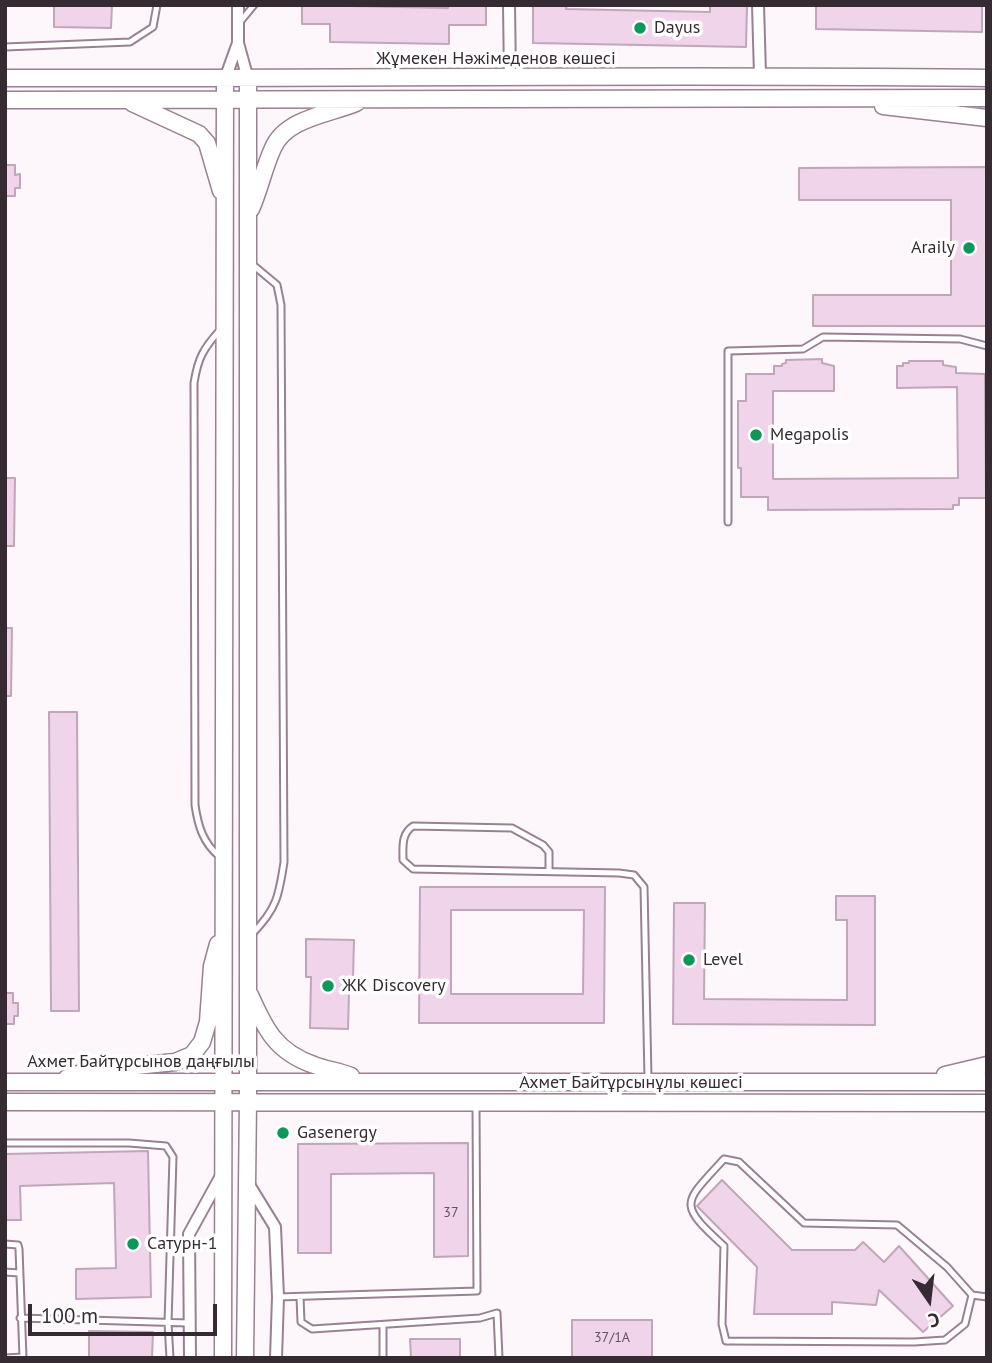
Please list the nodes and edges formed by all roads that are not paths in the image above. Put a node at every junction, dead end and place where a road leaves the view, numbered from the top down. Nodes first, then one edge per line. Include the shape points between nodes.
1 (157, 5) edge
2 (237, 5) edge
3 (254, 5) edge
4 (509, 5) edge
5 (758, 5) edge
6 (238, 24) junction
7 (238, 43) junction
8 (5, 47) edge
9 (760, 75) junction
10 (5, 78) edge
11 (510, 78) junction
12 (987, 78) edge
13 (225, 79) junction
14 (248, 79) junction
15 (987, 98) edge
16 (365, 99) junction
17 (860, 99) junction
18 (5, 100) edge
19 (123, 100) junction
20 (225, 100) junction
21 (248, 100) junction
22 (987, 118) edge
23 (225, 200) junction
24 (248, 218) junction
25 (248, 261) junction
26 (225, 325) junction
27 (987, 346) edge
28 (728, 522) dead end
29 (223, 860) junction
30 (549, 871) junction
31 (223, 929) junction
32 (248, 938) junction
33 (248, 988) junction
34 (987, 1065) edge
35 (248, 1081) junction
36 (277, 1081) joint
37 (363, 1081) junction
38 (649, 1081) junction
39 (5, 1082) edge
40 (56, 1082) junction
41 (223, 1082) junction
42 (908, 1082) junction
43 (987, 1082) edge
44 (223, 1101) junction
45 (248, 1101) junction
46 (5, 1102) edge
47 (476, 1102) junction
48 (987, 1103) edge
49 (5, 1143) edge
50 (223, 1172) junction
51 (246, 1180) junction
52 (5, 1244) edge
53 (5, 1272) edge
54 (19, 1273) junction
55 (972, 1295) junction
56 (278, 1297) junction
57 (300, 1297) junction
58 (987, 1297) edge
59 (20, 1318) junction
60 (168, 1323) junction
61 (189, 1323) junction
62 (383, 1325) junction
63 (5, 1358) edge
64 (23, 1358) edge
65 (170, 1358) edge
66 (190, 1358) edge
67 (223, 1358) edge
68 (246, 1358) edge
69 (276, 1358) edge
70 (383, 1358) edge
71 (499, 1358) edge

1 - 8 lane via 153,27 130,42
2 - 6 street
3 - 6 lane
4 - 11 street
5 - 9 street
6 - 7 street
7 - 13 street
7 - 14 street
9 - 11 main road, Жұмекен Нәжімеденов көшесі
9 - 12 main road, Жұмекен Нәжімеденов көшесі
10 - 13 main road, Жұмекен Нәжімеденов көшесі
11 - 14 main road, Жұмекен Нәжімеденов көшесі
13 - 14 main road, Жұмекен Нәжімеденов көшесі
13 - 20 main road
14 - 21 main road
15 - 17 main road
16 - 17 main road
16 - 21 main road
16 - 24 main road via 304,120 283,133 273,146
17 - 22 main road via 896,109
18 - 19 main road
19 - 20 main road
19 - 23 main road via 199,134 207,143
20 - 21 main road
20 - 23 main road
21 - 24 main road
23 - 26 main road
24 - 25 main road
25 - 32 main road
25 - 32 lane via 277,285 281,305 284,862 279,897
26 - 29 main road
26 - 29 lane via 204,348 194,383 195,804 199,828 209,848
27 - 28 lane via 960,339 822,337 803,349 728,351
29 - 31 main road
30 - 30 lane via 413,869 403,860 403,838 413,826 512,828 549,852
30 - 38 lane via 634,875 644,887
31 - 40 main road via 212,966 208,1022 192,1055 175,1062 88,1071
31 - 41 main road
32 - 33 main road
33 - 35 main road
33 - 37 main road via 264,1028 286,1053
34 - 42 main road
35 - 36 main road, Ахмет Байтұрсынов даңғылы
35 - 41 main road, Ахмет Байтұрсынов даңғылы
35 - 45 main road
36 - 37 main road, Ахмет Байтұрсынұлы көшесі
37 - 38 main road, Ахмет Байтұрсынұлы көшесі
38 - 42 main road, Ахмет Байтұрсынұлы көшесі
39 - 40 main road, Ахмет Байтұрсынов даңғылы
40 - 41 main road, Ахмет Байтұрсынов даңғылы
41 - 44 main road
42 - 43 main road, Ахмет Байтұрсынұлы көшесі
44 - 45 main road
44 - 46 main road
44 - 50 main road
45 - 47 main road, Ахмет Байтұрсынұлы көшесі
45 - 51 main road
47 - 48 main road, Ахмет Байтұрсынұлы көшесі
47 - 57 lane via 477,1291
49 - 60 lane via 166,1146 173,1157
50 - 61 street via 189,1234
50 - 67 main road
51 - 56 street via 275,1227
51 - 68 main road
52 - 54 lane via 18,1245
53 - 54 lane
54 - 59 lane
55 - 55 lane via 897,1225 804,1223 739,1162 724,1159 696,1189 690,1204 702,1226 724,1247 722,1324 726,1341 945,1340 965,1324
55 - 58 lane
56 - 57 lane
56 - 69 street
57 - 62 lane via 301,1322 312,1329
59 - 60 lane
59 - 64 lane
60 - 61 lane
60 - 65 lane
61 - 66 street
62 - 70 lane
62 - 71 lane via 497,1313
63 - 64 lane

